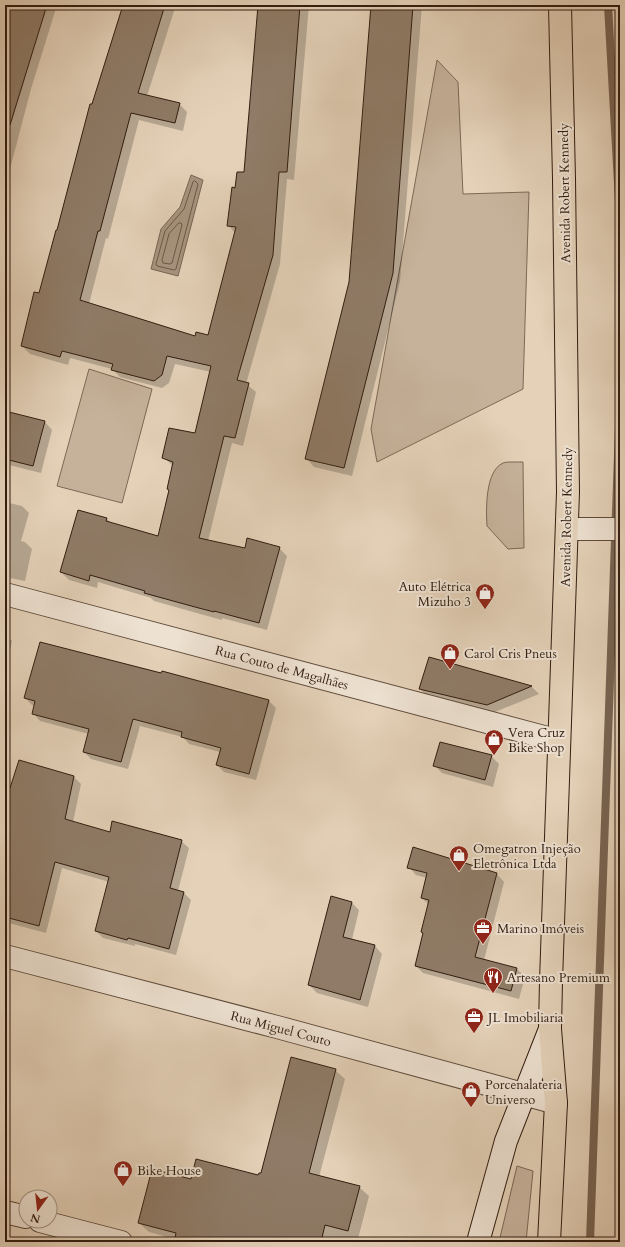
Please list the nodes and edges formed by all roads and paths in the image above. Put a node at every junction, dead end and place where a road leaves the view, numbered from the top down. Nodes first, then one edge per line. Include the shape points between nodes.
1 (560, 5) edge
2 (567, 529) junction
3 (620, 529) edge
4 (5, 594) edge
5 (559, 741) junction
6 (5, 956) edge
7 (550, 1029) junction
8 (524, 1094) junction
9 (556, 1103) junction
10 (5, 1212) edge
11 (18, 1216) edge
12 (58, 1226) edge
13 (121, 1242) edge
14 (478, 1242) edge
15 (549, 1242) edge

1 - 2 main road, Avenida Robert Kennedy
2 - 3 street
2 - 5 main road, Avenida Robert Kennedy
4 - 5 street, Rua Couto de Magalhães
5 - 7 main road, Avenida Robert Kennedy
6 - 8 street, Rua Miguel Couto
7 - 8 street, Avenida Robert Kennedy
7 - 9 main road, Avenida Robert Kennedy
8 - 9 street, Rua Miguel Couto
8 - 14 street, Avenida Robert Kennedy via 506,1141
9 - 15 main road, Avenida Robert Kennedy
10 - 11 street
12 - 13 street

